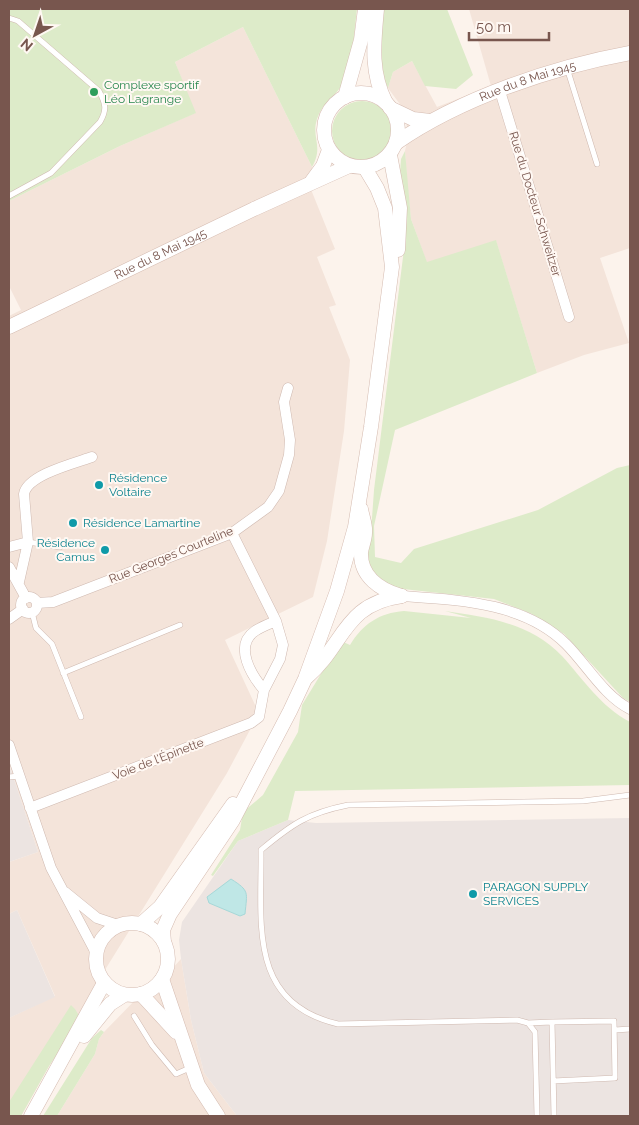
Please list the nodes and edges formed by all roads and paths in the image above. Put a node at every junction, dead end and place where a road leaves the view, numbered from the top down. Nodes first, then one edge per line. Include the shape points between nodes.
1 (365, 9) edge
2 (377, 9) edge
3 (9, 18) edge
4 (630, 53) edge
5 (567, 67) junction
6 (500, 91) junction
7 (345, 97) junction
8 (388, 106) junction
9 (430, 121) junction
10 (393, 149) junction
11 (329, 150) junction
12 (597, 164) dead end
13 (349, 166) junction
14 (365, 168) junction
15 (312, 181) junction
16 (9, 196) edge
17 (392, 268) junction
18 (570, 317) dead end
19 (9, 327) edge
20 (288, 388) dead end
21 (92, 457) dead end
22 (359, 501) junction
23 (232, 533) junction
24 (28, 542) junction
25 (9, 547) edge
26 (60, 547) dead end
27 (9, 568) edge
28 (18, 582) junction
29 (402, 596) junction
30 (31, 608) junction
31 (9, 619) edge
32 (276, 621) junction
33 (180, 625) dead end
34 (63, 673) junction
35 (305, 680) junction
36 (264, 690) junction
37 (630, 709) edge
38 (81, 717) dead end
39 (9, 745) edge
40 (14, 776) edge
41 (254, 778) junction
42 (630, 795) edge
43 (30, 808) junction
44 (65, 892) junction
45 (141, 924) junction
46 (118, 925) junction
47 (164, 942) junction
48 (96, 953) junction
49 (162, 979) junction
50 (104, 983) junction
51 (124, 994) junction
52 (141, 994) junction
53 (134, 1016) dead end
54 (552, 1022) junction
55 (528, 1023) junction
56 (630, 1029) edge
57 (615, 1030) junction
58 (182, 1038) junction
59 (67, 1052) junction
60 (192, 1067) junction
61 (553, 1081) junction
62 (31, 1116) edge
63 (218, 1116) edge
64 (537, 1116) edge
65 (554, 1116) edge

1 - 7 main road via 359,48
2 - 8 main road via 373,66 379,90
3 - 16 lane via 18,21 99,91 105,112 100,122 51,172
4 - 5 main road, Rue du 8 Mai 1945
5 - 6 main road, Rue du 8 Mai 1945
5 - 12 lane
6 - 9 main road, Rue du 8 Mai 1945
6 - 18 street, Rue du Docteur Schweitzer
7 - 8 main road via 360,92 377,97
7 - 11 main road via 331,107 326,117 323,130
8 - 9 main road via 413,119
8 - 10 main road via 398,124
9 - 10 main road, Rue du 8 Mai 1945
10 - 14 main road via 378,164
10 - 17 main road via 400,208 399,245
11 - 13 main road via 336,159
11 - 15 main road
13 - 14 main road
13 - 15 main road, Rue du 8 Mai 1945
14 - 17 main road via 385,208
15 - 19 main road, Rue du 8 Mai 1945
17 - 22 main road
20 - 23 street, Rue Georges Courteline via 284,402 289,431 288,455 279,491 268,506
21 - 24 street via 35,479 26,486
22 - 29 main road via 366,531 361,553 366,571 388,592
22 - 35 main road via 337,591
23 - 30 street, Rue Georges Courteline
23 - 32 street, Voie de l'Épinette
24 - 25 street
24 - 26 lane
24 - 28 street
27 - 28 street
28 - 30 street via 26,598 31,598
29 - 35 main road via 377,602 360,611 339,636 323,663
29 - 37 street via 484,604 511,611 536,623 566,644 612,696
30 - 31 street, Rue Georges Courteline
30 - 34 lane via 36,628 52,644
32 - 36 street, Voie de l'Épinette via 282,636 283,652
32 - 36 street via 254,631 245,644 253,677
33 - 34 lane
34 - 38 lane
35 - 41 main road
36 - 43 street, Voie de l'Épinette via 261,714 251,723
39 - 40 street
40 - 43 street
41 - 45 main road via 160,907
41 - 47 main road via 233,820 170,914 163,930
42 - 55 lane via 583,800 348,805 304,817 261,850 262,947 270,973 281,990 305,1012 338,1024 517,1020
43 - 44 street via 52,868
44 - 46 street via 97,918
44 - 48 street
45 - 46 main road
45 - 47 main road via 152,928
46 - 48 main road via 106,933
47 - 49 main road via 168,957
48 - 50 main road via 96,966
49 - 52 main road
49 - 58 main road
50 - 51 main road
50 - 59 main road
51 - 52 main road
51 - 59 main road via 110,1004
52 - 58 main road
53 - 60 lane via 152,1046 176,1074
54 - 55 lane
54 - 57 lane via 614,1021
54 - 61 lane
55 - 64 lane via 536,1032
56 - 57 lane
57 - 61 lane via 615,1078
58 - 60 main road
59 - 62 main road
60 - 63 main road via 205,1098
61 - 65 lane

